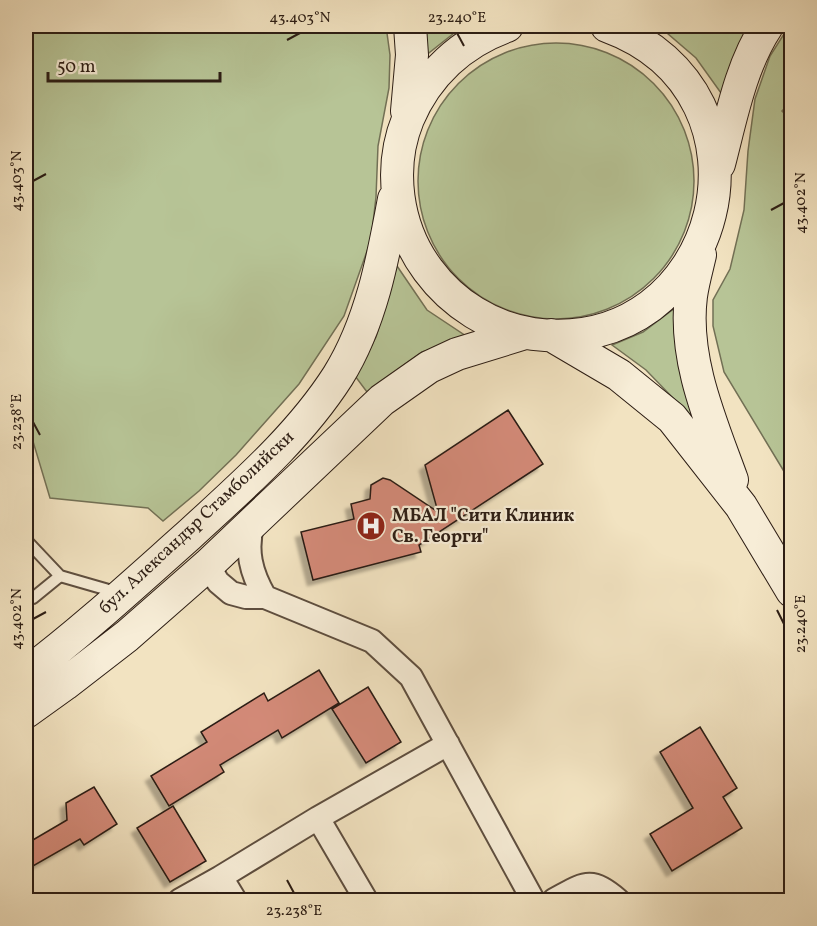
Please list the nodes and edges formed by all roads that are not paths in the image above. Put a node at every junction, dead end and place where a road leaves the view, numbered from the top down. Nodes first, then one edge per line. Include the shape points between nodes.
1 (410, 26) edge
2 (507, 26) edge
3 (607, 26) edge
4 (767, 26) edge
5 (406, 124) junction
6 (716, 176) junction
7 (397, 182) junction
8 (706, 231) junction
9 (538, 334) junction
10 (274, 454) junction
11 (741, 506) junction
12 (253, 523) junction
13 (26, 540) edge
14 (208, 566) junction
15 (60, 576) junction
16 (792, 591) edge
17 (124, 594) junction
18 (266, 597) junction
19 (33, 598) dead end
20 (33, 686) edge
21 (448, 744) junction
22 (318, 818) junction
23 (221, 878) junction
24 (180, 900) edge
25 (236, 900) edge
26 (366, 900) edge
27 (533, 900) edge
28 (554, 900) edge
29 (618, 900) edge

1 - 5 main road via 412,55
2 - 5 main road via 473,41 440,69
3 - 6 main road via 652,49 689,89 703,113
4 - 6 main road via 739,91
5 - 7 main road
6 - 8 main road
7 - 9 main road via 412,244 435,280 467,308 505,327
7 - 10 main road, бул. Александър Стамболийски via 383,255 358,336 338,375
8 - 9 main road via 688,266 645,308 591,332
8 - 11 main road via 691,296 690,327 697,378
9 - 11 main road via 619,375 672,418
9 - 12 main road, бул. Александър Стамболийски via 457,354 405,382
10 - 14 main road via 221,528
10 - 17 main road, бул. Александър Стамболийски
11 - 16 main road
12 - 14 main road, бул. Александър Стамболийски
12 - 18 street via 249,556
13 - 15 lane
14 - 18 street via 231,593
14 - 20 main road, бул. Александър Стамболийски via 127,636
15 - 17 lane
15 - 19 lane
17 - 20 main road, бул. Александър Стамболийски via 88,625
18 - 21 street via 372,641 411,677
21 - 22 street
21 - 27 street
22 - 23 street
22 - 26 street
23 - 24 street
23 - 25 street
28 - 29 street via 592,884

